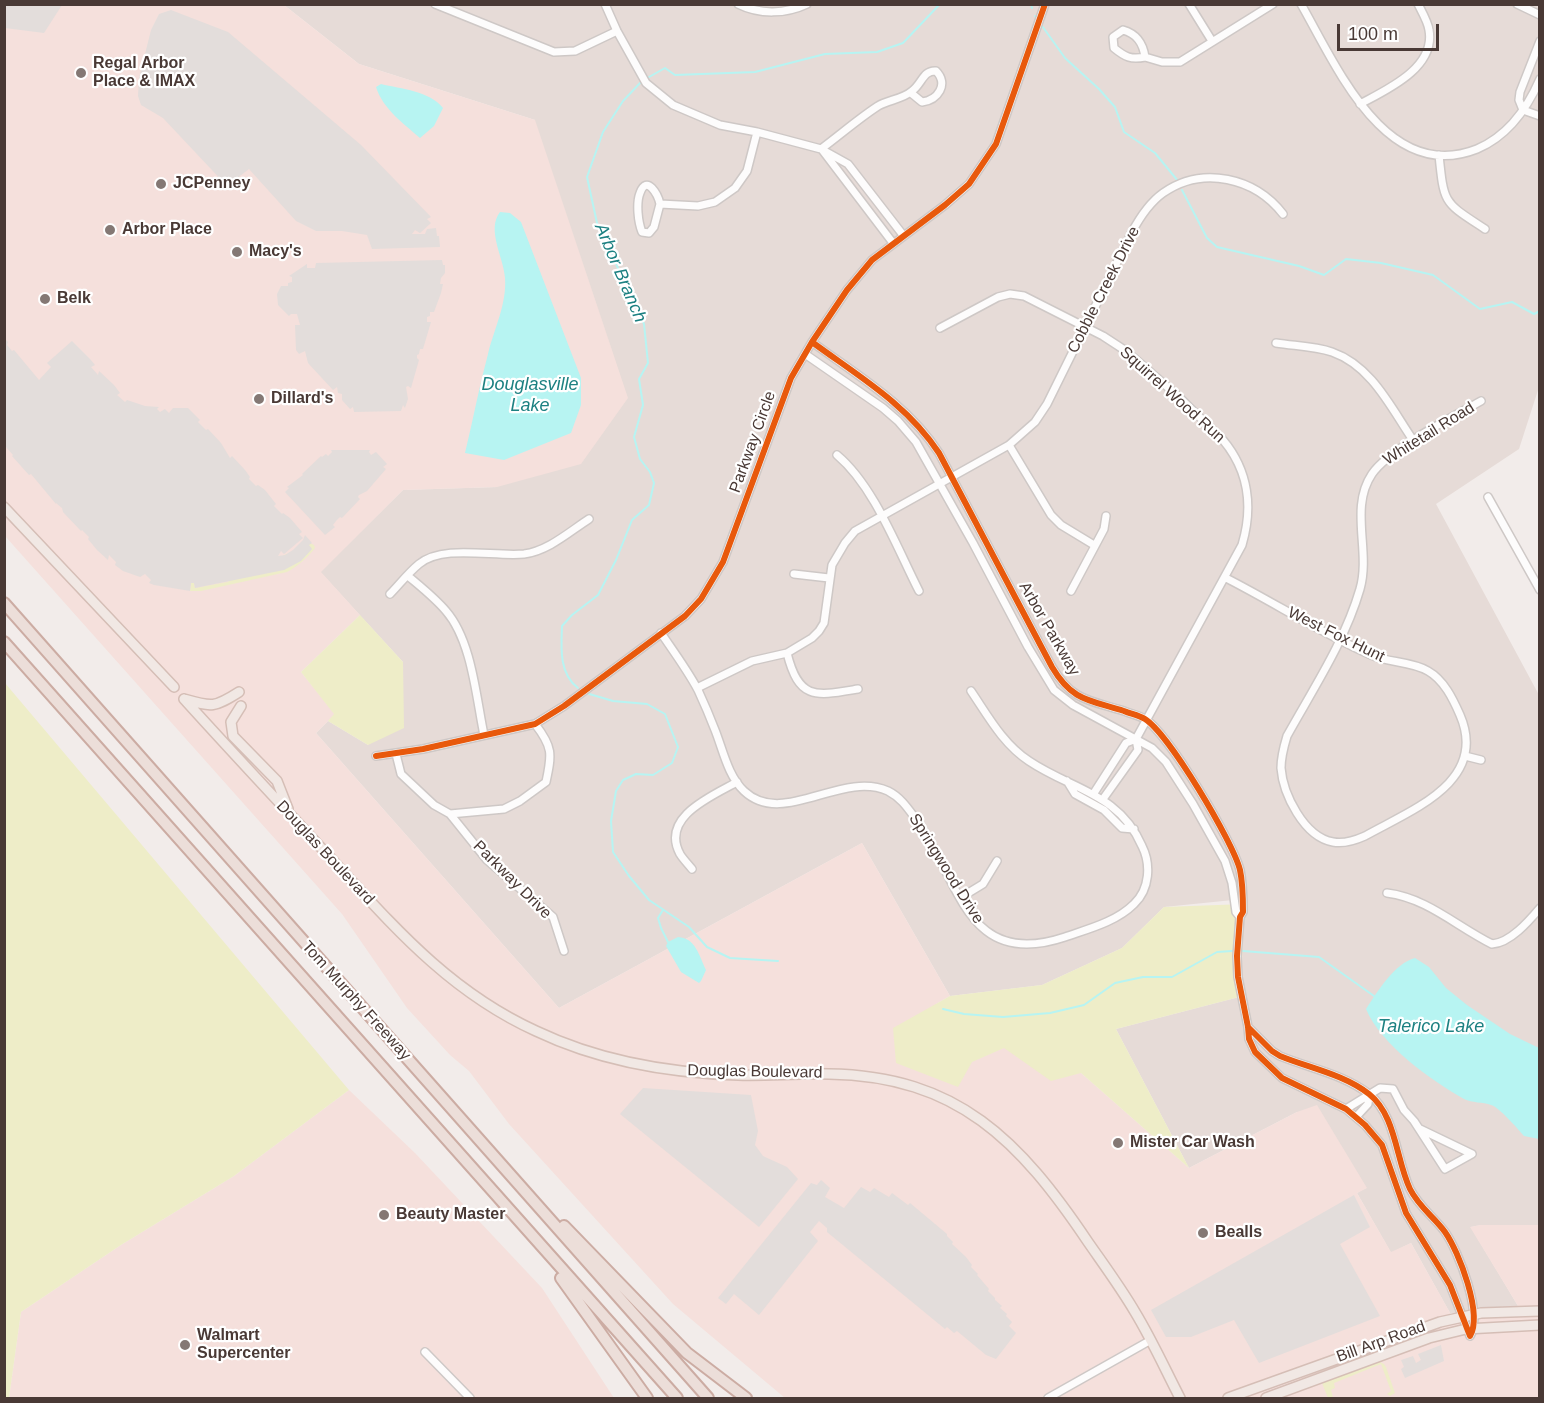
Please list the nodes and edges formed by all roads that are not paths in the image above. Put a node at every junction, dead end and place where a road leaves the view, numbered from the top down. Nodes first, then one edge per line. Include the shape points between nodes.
1 (435, 4) edge
2 (605, 4) edge
3 (738, 4) edge
4 (807, 4) edge
5 (1045, 4) edge
6 (1189, 4) edge
7 (1273, 4) edge
8 (1300, 4) edge
9 (1418, 4) edge
10 (1517, 4) edge
11 (1539, 15) edge
12 (617, 31) junction
13 (1539, 40) edge
14 (1212, 41) junction
15 (1144, 57) junction
16 (1539, 79) edge
17 (911, 93) junction
18 (1360, 104) junction
19 (1523, 110) junction
20 (1539, 116) edge
21 (758, 132) junction
22 (821, 149) junction
23 (1439, 155) junction
24 (660, 204) junction
25 (1283, 214) dead end
26 (1485, 229) dead end
27 (903, 235) junction
28 (893, 243) junction
29 (1084, 327) junction
30 (940, 328) dead end
31 (812, 342) junction
32 (1276, 343) dead end
33 (805, 354) junction
34 (1481, 401) dead end
35 (1413, 440) junction
36 (1009, 445) junction
37 (837, 455) dead end
38 (952, 477) junction
39 (939, 485) junction
40 (1488, 497) dead end
41 (4, 507) edge
42 (881, 515) junction
43 (1106, 516) dead end
44 (589, 519) dead end
45 (1094, 545) junction
46 (794, 574) dead end
47 (408, 576) junction
48 (829, 578) junction
49 (1226, 578) junction
50 (1539, 590) edge
51 (919, 591) dead end
52 (1071, 591) dead end
53 (390, 594) dead end
54 (4, 603) edge
55 (662, 633) junction
56 (1340, 640) junction
57 (4, 642) edge
58 (788, 653) junction
59 (174, 687) joint
60 (697, 688) junction
61 (858, 689) dead end
62 (971, 691) dead end
63 (239, 692) dead end
64 (184, 699) junction
65 (241, 706) dead end
66 (1147, 720) junction
67 (535, 724) junction
68 (484, 735) junction
69 (1137, 739) junction
70 (396, 754) junction
71 (376, 756) dead end
72 (1465, 756) junction
73 (1481, 760) dead end
74 (1067, 781) junction
75 (737, 782) junction
76 (1094, 793) junction
77 (1104, 799) junction
78 (290, 814) junction
79 (450, 814) junction
80 (1134, 829) junction
81 (997, 861) dead end
82 (692, 868) dead end
83 (1387, 893) dead end
84 (960, 898) junction
85 (1539, 908) edge
86 (1240, 917) junction
87 (564, 951) dead end
88 (1248, 1027) junction
89 (1369, 1094) junction
90 (1346, 1109) junction
91 (456, 1113) junction
92 (1356, 1117) junction
93 (1420, 1129) junction
94 (529, 1234) junction
95 (1539, 1311) edge
96 (1468, 1315) junction
97 (1539, 1325) edge
98 (1470, 1329) junction
99 (1150, 1340) junction
100 (425, 1352) dead end
101 (470, 1398) edge
102 (647, 1398) edge
103 (676, 1398) edge
104 (708, 1398) edge
105 (746, 1398) edge
106 (1048, 1398) edge
107 (1180, 1398) edge
108 (1228, 1398) edge
109 (1266, 1398) edge

1 - 12 street via 554,52 575,51
2 - 12 street
3 - 4 street via 771,12
5 - 27 street, Parkway Circle via 996,144 969,184
6 - 14 street
7 - 14 street
8 - 18 street
9 - 18 street via 1430,30 1430,44 1424,57 1392,86
10 - 11 street
12 - 21 street via 646,82 673,105 720,125
13 - 19 street via 1520,92
14 - 15 street via 1180,62
15 - 15 street via 1143,46 1133,33 1123,30 1113,37 1114,48 1124,56
16 - 19 street
17 - 17 street via 931,70 940,74 942,82 931,101 922,102
17 - 22 street via 879,105
18 - 23 street via 1392,137 1410,148
19 - 20 street
19 - 23 street via 1505,133 1485,145 1469,152
21 - 22 street
21 - 24 street via 747,171 735,188 715,202 698,206
22 - 27 street via 848,164
22 - 28 street
23 - 26 street via 1443,190 1450,206
24 - 24 street via 653,187 641,189 642,232 649,233 654,227
25 - 29 street, Cobble Creek Drive via 1255,188 1232,180 1194,179 1165,192 1142,213
27 - 28 street, Parkway Circle
28 - 31 street, Parkway Circle via 846,290
29 - 30 street, Squirrel Wood Run via 1010,294
29 - 36 street, Cobble Creek Drive via 1047,404 1035,422
29 - 49 street, Squirrel Wood Run via 1126,351 1232,450 1244,477 1248,525
31 - 33 street, Parkway Circle
31 - 38 street, Arbor Parkway via 902,408 923,430
32 - 35 street via 1331,352 1358,365
33 - 39 street, Arbor Parkway via 898,421 916,442
33 - 55 street, Parkway Circle via 791,378 714,579 702,599
34 - 35 street, Whitetail Road
35 - 56 street, Whitetail Road via 1379,465 1364,487 1363,578
36 - 38 street, Cobble Creek Drive
36 - 45 street via 1051,515
37 - 42 street via 872,496
38 - 39 street, Cobble Creek Drive
38 - 66 street, Arbor Parkway via 1059,678 1077,696
39 - 42 street, Cobble Creek Drive
39 - 69 street, Arbor Parkway via 1054,690 1073,705
40 - 50 street
41 - 59 main road, Douglas Boulevard
42 - 48 street, Cobble Creek Drive via 855,531 845,543
42 - 51 street
43 - 45 street
44 - 47 street via 543,549 525,554 434,555
45 - 52 street
46 - 48 street
47 - 53 street
47 - 68 street via 447,611 461,636
48 - 58 street, Cobble Creek Drive via 824,622 812,638
49 - 56 street, West Fox Hunt
49 - 66 street, Squirrel Wood Run
54 - 91 highway, Tom Murphy Freeway
55 - 60 street, Springwood Drive
55 - 67 street, Parkway Circle
56 - 72 street, West Fox Hunt via 1372,656 1427,670 1437,677 1463,722
56 - 72 street via 1287,736 1282,753 1281,767 1289,799 1312,831 1334,842 1365,837 1439,794 1461,768
57 - 94 highway, Tom Murphy Freeway
58 - 60 street via 752,661
58 - 61 street via 794,677 804,690 817,694
59 - 64 street, Douglas Boulevard
60 - 75 street, Springwood Drive
62 - 74 street, Springwood Drive via 1016,750
63 - 64 main road via 214,705
64 - 78 main road, Douglas Boulevard
65 - 78 main road via 231,722 233,736 277,781
66 - 69 street, Squirrel Wood Run
66 - 86 street, Arbor Parkway via 1184,766 1235,857 1243,897
67 - 68 street, Parkway Circle
67 - 79 street, Parkway Drive via 551,752 546,782 504,809
68 - 70 street, Parkway Circle
69 - 76 street via 1126,743
69 - 77 street via 1138,750
69 - 86 street, Arbor Parkway via 1159,754 1206,826 1225,861
70 - 71 street, Parkway Circle
70 - 79 street, Parkway Drive via 401,774 434,805
72 - 73 street
74 - 76 street, Springwood Drive
74 - 80 street via 1075,794 1104,810 1122,828
75 - 82 street via 686,813 680,823 676,837 680,854
75 - 84 street, Springwood Drive via 755,799 768,804 849,787 887,791 905,804 926,832
76 - 77 street, Springwood Drive
77 - 80 street, Springwood Drive
78 - 99 main road, Douglas Boulevard via 432,964 478,999 535,1031 605,1057 653,1068 739,1075 875,1077 932,1093 963,1109 1007,1141 1040,1175 1108,1271
79 - 87 street, Parkway Drive via 487,860 553,917
80 - 84 street, Springwood Drive via 1148,865 1143,892 1130,908 1104,922 1054,940 1005,942 978,925
81 - 84 street via 983,884
83 - 85 street via 1432,907 1492,944 1518,930
86 - 88 street, Arbor Parkway via 1238,977
88 - 89 street, Arbor Parkway via 1272,1052 1350,1082
88 - 90 street, Arbor Parkway via 1255,1052 1282,1078
89 - 90 street
89 - 92 street via 1368,1104
89 - 93 street via 1380,1088 1393,1089
89 - 96 street, Arbor Parkway via 1388,1120 1410,1190 1456,1249 1467,1280
90 - 92 street, Arbor Parkway
91 - 104 highway, Tom Murphy Freeway
91 - 105 highway via 680,1346
92 - 96 street, Arbor Parkway via 1382,1145 1406,1213
93 - 93 street via 1445,1169 1472,1154 1462,1149
94 - 102 highway
94 - 103 highway, Tom Murphy Freeway
95 - 96 main road, Bill Arp Road
96 - 98 street, Arbor Parkway
96 - 108 main road, Bill Arp Road via 1415,1329
97 - 98 main road, Bill Arp Road
98 - 109 main road, Bill Arp Road via 1430,1338
99 - 106 street
99 - 107 main road, Douglas Boulevard
100 - 101 street

